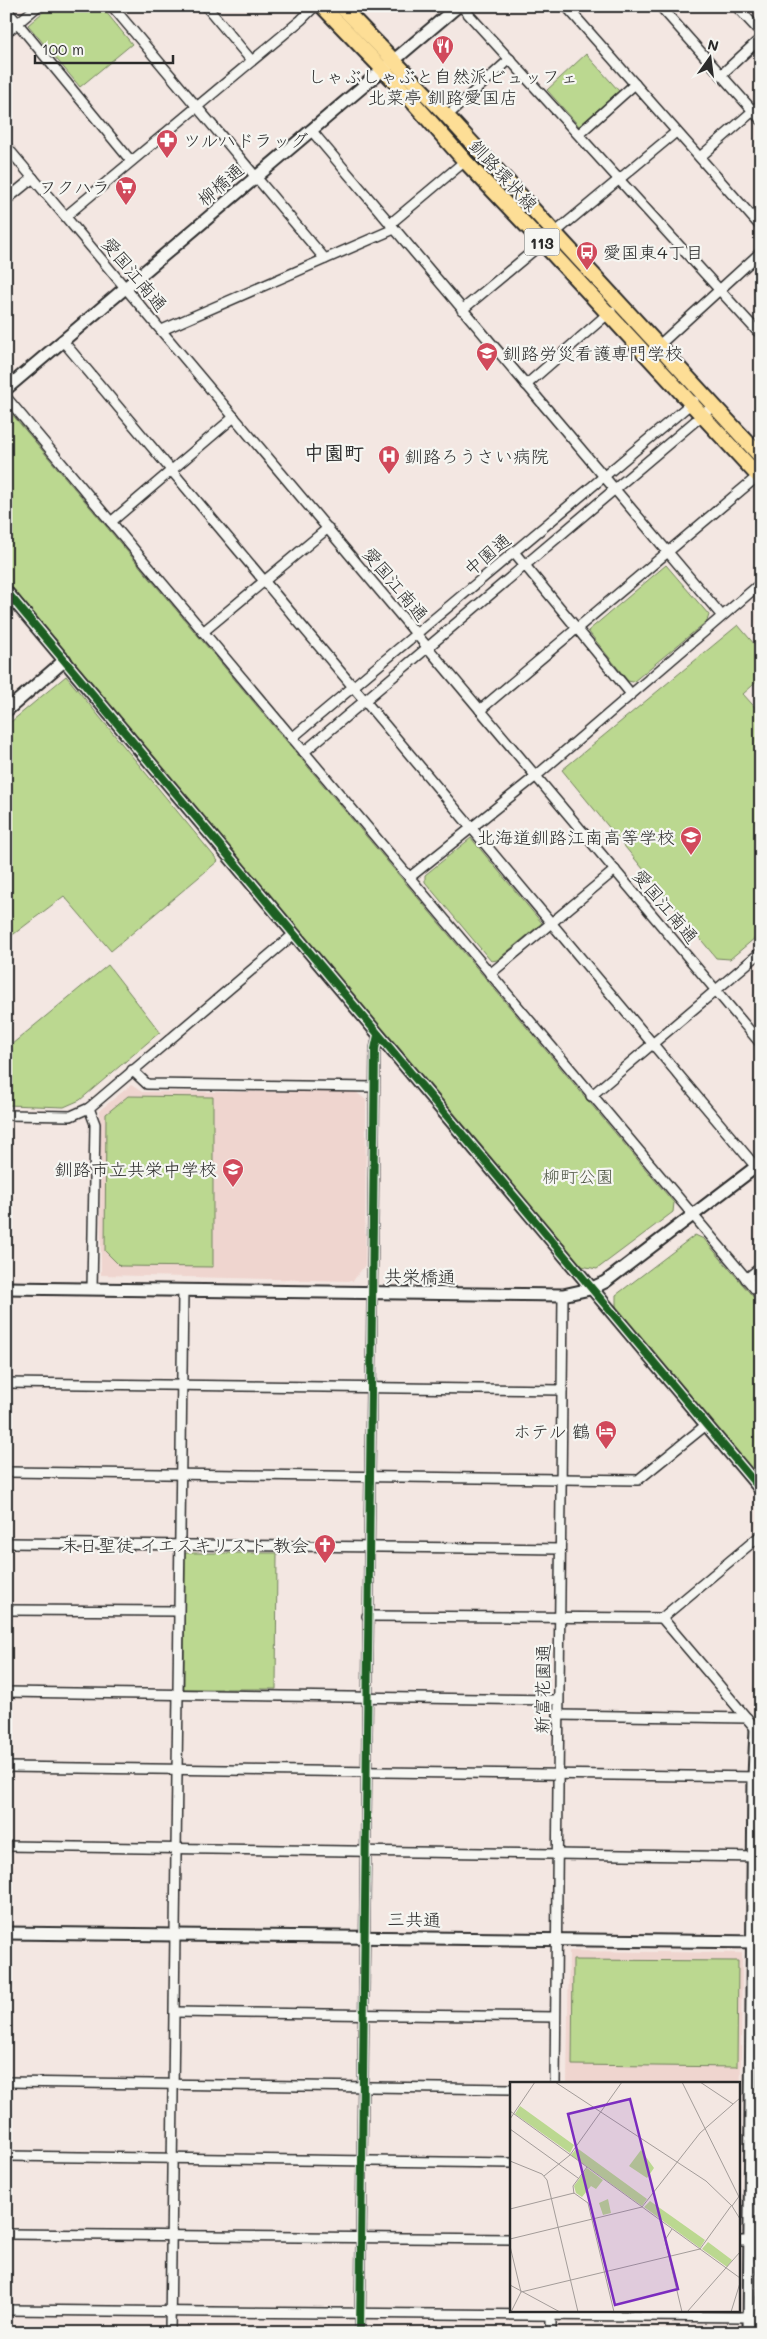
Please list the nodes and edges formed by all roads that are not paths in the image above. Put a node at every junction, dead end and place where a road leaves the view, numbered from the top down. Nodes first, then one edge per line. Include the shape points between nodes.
1 (38, 6) edge
2 (112, 6) edge
3 (206, 6) edge
4 (315, 6) edge
5 (322, 6) edge
6 (341, 6) edge
7 (460, 6) edge
8 (660, 6) edge
9 (736, 6) edge
10 (569, 8) edge
11 (6, 9) edge
12 (18, 23) junction
13 (6, 33) edge
14 (761, 33) edge
15 (761, 38) edge
16 (510, 59) junction
17 (251, 60) junction
18 (394, 60) junction
19 (382, 70) junction
20 (721, 75) junction
21 (635, 84) junction
22 (761, 104) edge
23 (197, 107) junction
24 (753, 111) junction
25 (447, 116) junction
26 (761, 120) edge
27 (311, 130) junction
28 (676, 132) junction
29 (579, 134) junction
30 (6, 146) edge
31 (700, 157) junction
32 (131, 161) junction
33 (465, 161) junction
34 (255, 177) junction
35 (33, 178) junction
36 (620, 179) junction
37 (6, 200) edge
38 (66, 216) junction
39 (392, 227) junction
40 (761, 227) edge
41 (548, 238) junction
42 (761, 252) edge
43 (325, 259) junction
44 (125, 289) junction
45 (720, 289) junction
46 (620, 305) junction
47 (462, 310) junction
48 (607, 314) junction
49 (162, 330) junction
50 (757, 331) dead end
51 (62, 340) junction
52 (657, 347) junction
53 (526, 386) junction
54 (6, 389) edge
55 (702, 395) junction
56 (6, 397) edge
57 (691, 404) junction
58 (713, 406) junction
59 (702, 416) junction
60 (234, 417) junction
61 (760, 455) edge
62 (171, 471) junction
63 (604, 477) junction
64 (760, 477) edge
65 (615, 490) junction
66 (111, 522) junction
67 (328, 528) junction
68 (514, 552) junction
69 (668, 553) junction
70 (525, 565) junction
71 (264, 582) junction
72 (761, 583) edge
73 (6, 591) edge
74 (722, 616) junction
75 (578, 630) junction
76 (203, 632) junction
77 (416, 634) junction
78 (427, 647) junction
79 (64, 660) junction
80 (354, 686) junction
81 (631, 694) junction
82 (365, 700) junction
83 (480, 710) junction
84 (6, 711) edge
85 (292, 738) junction
86 (304, 752) junction
87 (536, 776) junction
88 (471, 828) junction
89 (615, 870) junction
90 (410, 878) junction
91 (551, 923) junction
92 (294, 934) junction
93 (761, 952) edge
94 (490, 974) junction
95 (716, 990) junction
96 (378, 1035) junction
97 (652, 1043) junction
98 (761, 1044) edge
99 (132, 1070) junction
100 (374, 1087) junction
101 (591, 1096) junction
102 (89, 1108) junction
103 (6, 1115) edge
104 (758, 1165) edge
105 (693, 1216) junction
106 (761, 1267) edge
107 (746, 1279) junction
108 (6, 1288) edge
109 (92, 1289) junction
110 (590, 1289) junction
111 (183, 1291) junction
112 (372, 1293) junction
113 (563, 1295) junction
114 (761, 1296) edge
115 (6, 1383) edge
116 (181, 1385) junction
117 (370, 1386) junction
118 (562, 1390) junction
119 (706, 1425) junction
120 (6, 1472) edge
121 (180, 1474) junction
122 (369, 1478) junction
123 (560, 1479) junction
124 (761, 1490) edge
125 (761, 1534) edge
126 (6, 1543) edge
127 (179, 1544) junction
128 (368, 1547) junction
129 (560, 1549) junction
130 (6, 1610) edge
131 (178, 1611) junction
132 (367, 1616) junction
133 (559, 1617) junction
134 (662, 1618) junction
135 (6, 1692) edge
136 (177, 1694) junction
137 (367, 1697) junction
138 (558, 1700) junction
139 (558, 1715) junction
140 (747, 1718) junction
141 (758, 1726) edge
142 (6, 1767) edge
143 (176, 1768) junction
144 (366, 1772) junction
145 (557, 1774) junction
146 (757, 1777) edge
147 (6, 1846) edge
148 (176, 1848) junction
149 (365, 1851) junction
150 (556, 1855) junction
151 (757, 1857) edge
152 (6, 1933) edge
153 (176, 1934) junction
154 (364, 1936) junction
155 (556, 1940) junction
156 (757, 1941) edge
157 (175, 2012) junction
158 (363, 2015) junction
159 (555, 2017) junction
160 (6, 2082) edge
161 (554, 2082) edge
162 (173, 2085) junction
163 (363, 2086) junction
164 (510, 2089) edge
165 (6, 2156) edge
166 (173, 2159) junction
167 (361, 2161) junction
168 (510, 2163) edge
169 (756, 2165) edge
170 (6, 2234) edge
171 (172, 2235) junction
172 (360, 2237) junction
173 (510, 2240) edge
174 (744, 2241) edge
175 (6, 2310) edge
176 (170, 2310) junction
177 (360, 2313) junction
178 (551, 2313) edge
179 (749, 2317) junction
180 (170, 2333) edge
181 (360, 2333) edge
182 (551, 2333) edge
183 (749, 2333) edge

1 - 12 street
2 - 23 street
3 - 17 street
4 - 17 street
5 - 19 main road, 釧路環状線 / 113
6 - 18 main road, 釧路環状線 / 113
7 - 16 street
7 - 18 street, 柳橋通
8 - 20 street
9 - 14 street
10 - 21 street
11 - 12 street
12 - 13 street
12 - 32 street
15 - 20 street
16 - 25 street
16 - 29 street
17 - 23 street
18 - 19 street, 柳橋通
18 - 25 main road, 釧路環状線 / 113
19 - 27 street, 柳橋通
19 - 33 main road, 釧路環状線 / 113
20 - 24 street
21 - 28 street
21 - 29 street
22 - 24 street
23 - 32 street
23 - 34 street
24 - 26 street
24 - 31 street
25 - 41 main road, 釧路環状線 / 113
27 - 34 street, 柳橋通
27 - 39 street
28 - 31 street
28 - 36 street
29 - 36 street
30 - 35 street, 愛国江南通
31 - 40 street
32 - 38 street
33 - 39 street
33 - 41 main road, 釧路環状線 / 113
34 - 43 street
34 - 44 street, 柳橋通
35 - 37 street
35 - 38 street, 愛国江南通
36 - 41 street
36 - 45 street
38 - 44 street, 愛国江南通
39 - 43 street
39 - 47 street
41 - 46 main road, 釧路環状線 / 113
41 - 47 street
41 - 48 main road, 釧路環状線 / 113
42 - 45 street
43 - 49 street
44 - 49 street, 愛国江南通
44 - 51 street, 柳橋通
45 - 50 street
45 - 52 street
46 - 48 street
46 - 52 main road, 釧路環状線 / 113
47 - 53 street
48 - 53 street
48 - 57 main road, 釧路環状線 / 113
49 - 60 street, 愛国江南通
51 - 54 street, 柳橋通
51 - 62 street
52 - 55 main road, 釧路環状線 / 113
53 - 63 street
55 - 57 street, 中園通
55 - 58 main road, 釧路環状線 / 113
56 - 66 street
57 - 59 main road, 釧路環状線 / 113
57 - 63 street, 中園通
58 - 59 street, 中園通
58 - 61 main road, 釧路環状線 / 113
59 - 64 main road, 釧路環状線 / 113
59 - 65 street, 中園通
60 - 62 street
60 - 67 street, 愛国江南通
62 - 66 street
62 - 71 street
63 - 65 street
63 - 68 street, 中園通
64 - 69 street
65 - 69 street
65 - 70 street, 中園通
66 - 76 street
67 - 71 street
67 - 77 street, 愛国江南通
68 - 70 street
68 - 77 street, 中園通
69 - 74 street
69 - 75 street
70 - 75 street
70 - 78 street, 中園通
71 - 76 street
71 - 80 street
72 - 74 street
73 - 79 street
74 - 81 street
75 - 81 street
75 - 83 street
76 - 85 street
77 - 78 street, 愛国江南通
77 - 80 street, 中園通
78 - 82 street, 中園通
78 - 83 street, 愛国江南通
79 - 84 street
79 - 92 street
80 - 82 street
80 - 85 street, 中園通
81 - 87 street
82 - 86 street, 中園通
82 - 88 street
83 - 87 street, 愛国江南通
85 - 86 street
86 - 90 street
87 - 88 street
87 - 89 street, 愛国江南通
88 - 90 street
88 - 91 street
89 - 91 street
89 - 95 street, 愛国江南通
90 - 94 street
91 - 94 street
91 - 97 street
92 - 96 street
92 - 99 street
93 - 95 street
94 - 101 street
95 - 97 street
95 - 98 street, 愛国江南通
96 - 100 street via 374,1048
96 - 110 street
97 - 101 street
97 - 104 street
99 - 100 street via 146,1084
99 - 102 street
100 - 112 street
101 - 105 street
102 - 103 street via 71,1116
102 - 109 street via 95,1124
104 - 105 street, 共栄橋通
105 - 107 street
105 - 110 street, 共栄橋通 via 605,1282
106 - 107 street
107 - 114 street
108 - 109 street, 共栄橋通
109 - 111 street, 共栄橋通
110 - 113 street, 共栄橋通
110 - 119 street
111 - 112 street, 共栄橋通
111 - 116 street
112 - 113 street, 共栄橋通
112 - 117 street
113 - 118 street, 新富花園通
115 - 116 street
116 - 117 street
116 - 121 street
117 - 118 street
117 - 122 street
118 - 123 street, 新富花園通
119 - 123 street via 638,1480
119 - 124 street
120 - 121 street
121 - 122 street
121 - 127 street
122 - 123 street
122 - 128 street
123 - 129 street, 新富花園通
125 - 134 street
126 - 127 street
127 - 128 street
127 - 131 street
128 - 129 street
128 - 132 street
129 - 133 street, 新富花園通
130 - 131 street
131 - 136 street
132 - 133 street
132 - 137 street
133 - 134 street
133 - 138 street, 新富花園通
134 - 140 street
135 - 136 street
136 - 137 street
136 - 143 street
137 - 138 street
137 - 144 street
138 - 139 street, 新富花園通
139 - 140 street
139 - 145 street, 新富花園通
140 - 141 street
141 - 146 street
142 - 143 street
143 - 144 street
143 - 148 street
144 - 145 street
144 - 149 street
145 - 146 street
145 - 150 street, 新富花園通
146 - 151 street
147 - 148 street
148 - 149 street
148 - 153 street
149 - 150 street
149 - 154 street
150 - 151 street
150 - 155 street, 新富花園通
151 - 156 street
152 - 153 street, 三共通
153 - 154 street, 三共通
153 - 157 street
154 - 155 street, 三共通
154 - 158 street
155 - 156 street, 三共通
155 - 159 street, 新富花園通
156 - 169 street
157 - 158 street
157 - 162 street
158 - 159 street
158 - 163 street
159 - 161 street, 新富花園通
160 - 162 street
162 - 163 street
162 - 166 street
163 - 164 street
163 - 167 street
165 - 166 street
166 - 167 street
166 - 171 street
167 - 168 street
167 - 172 street
169 - 174 street
170 - 171 street
171 - 172 street
171 - 176 street
172 - 173 street
172 - 177 street
174 - 179 street
175 - 176 street
176 - 177 street
176 - 180 street
177 - 178 street
177 - 181 street
178 - 179 street
178 - 182 street
179 - 183 street

